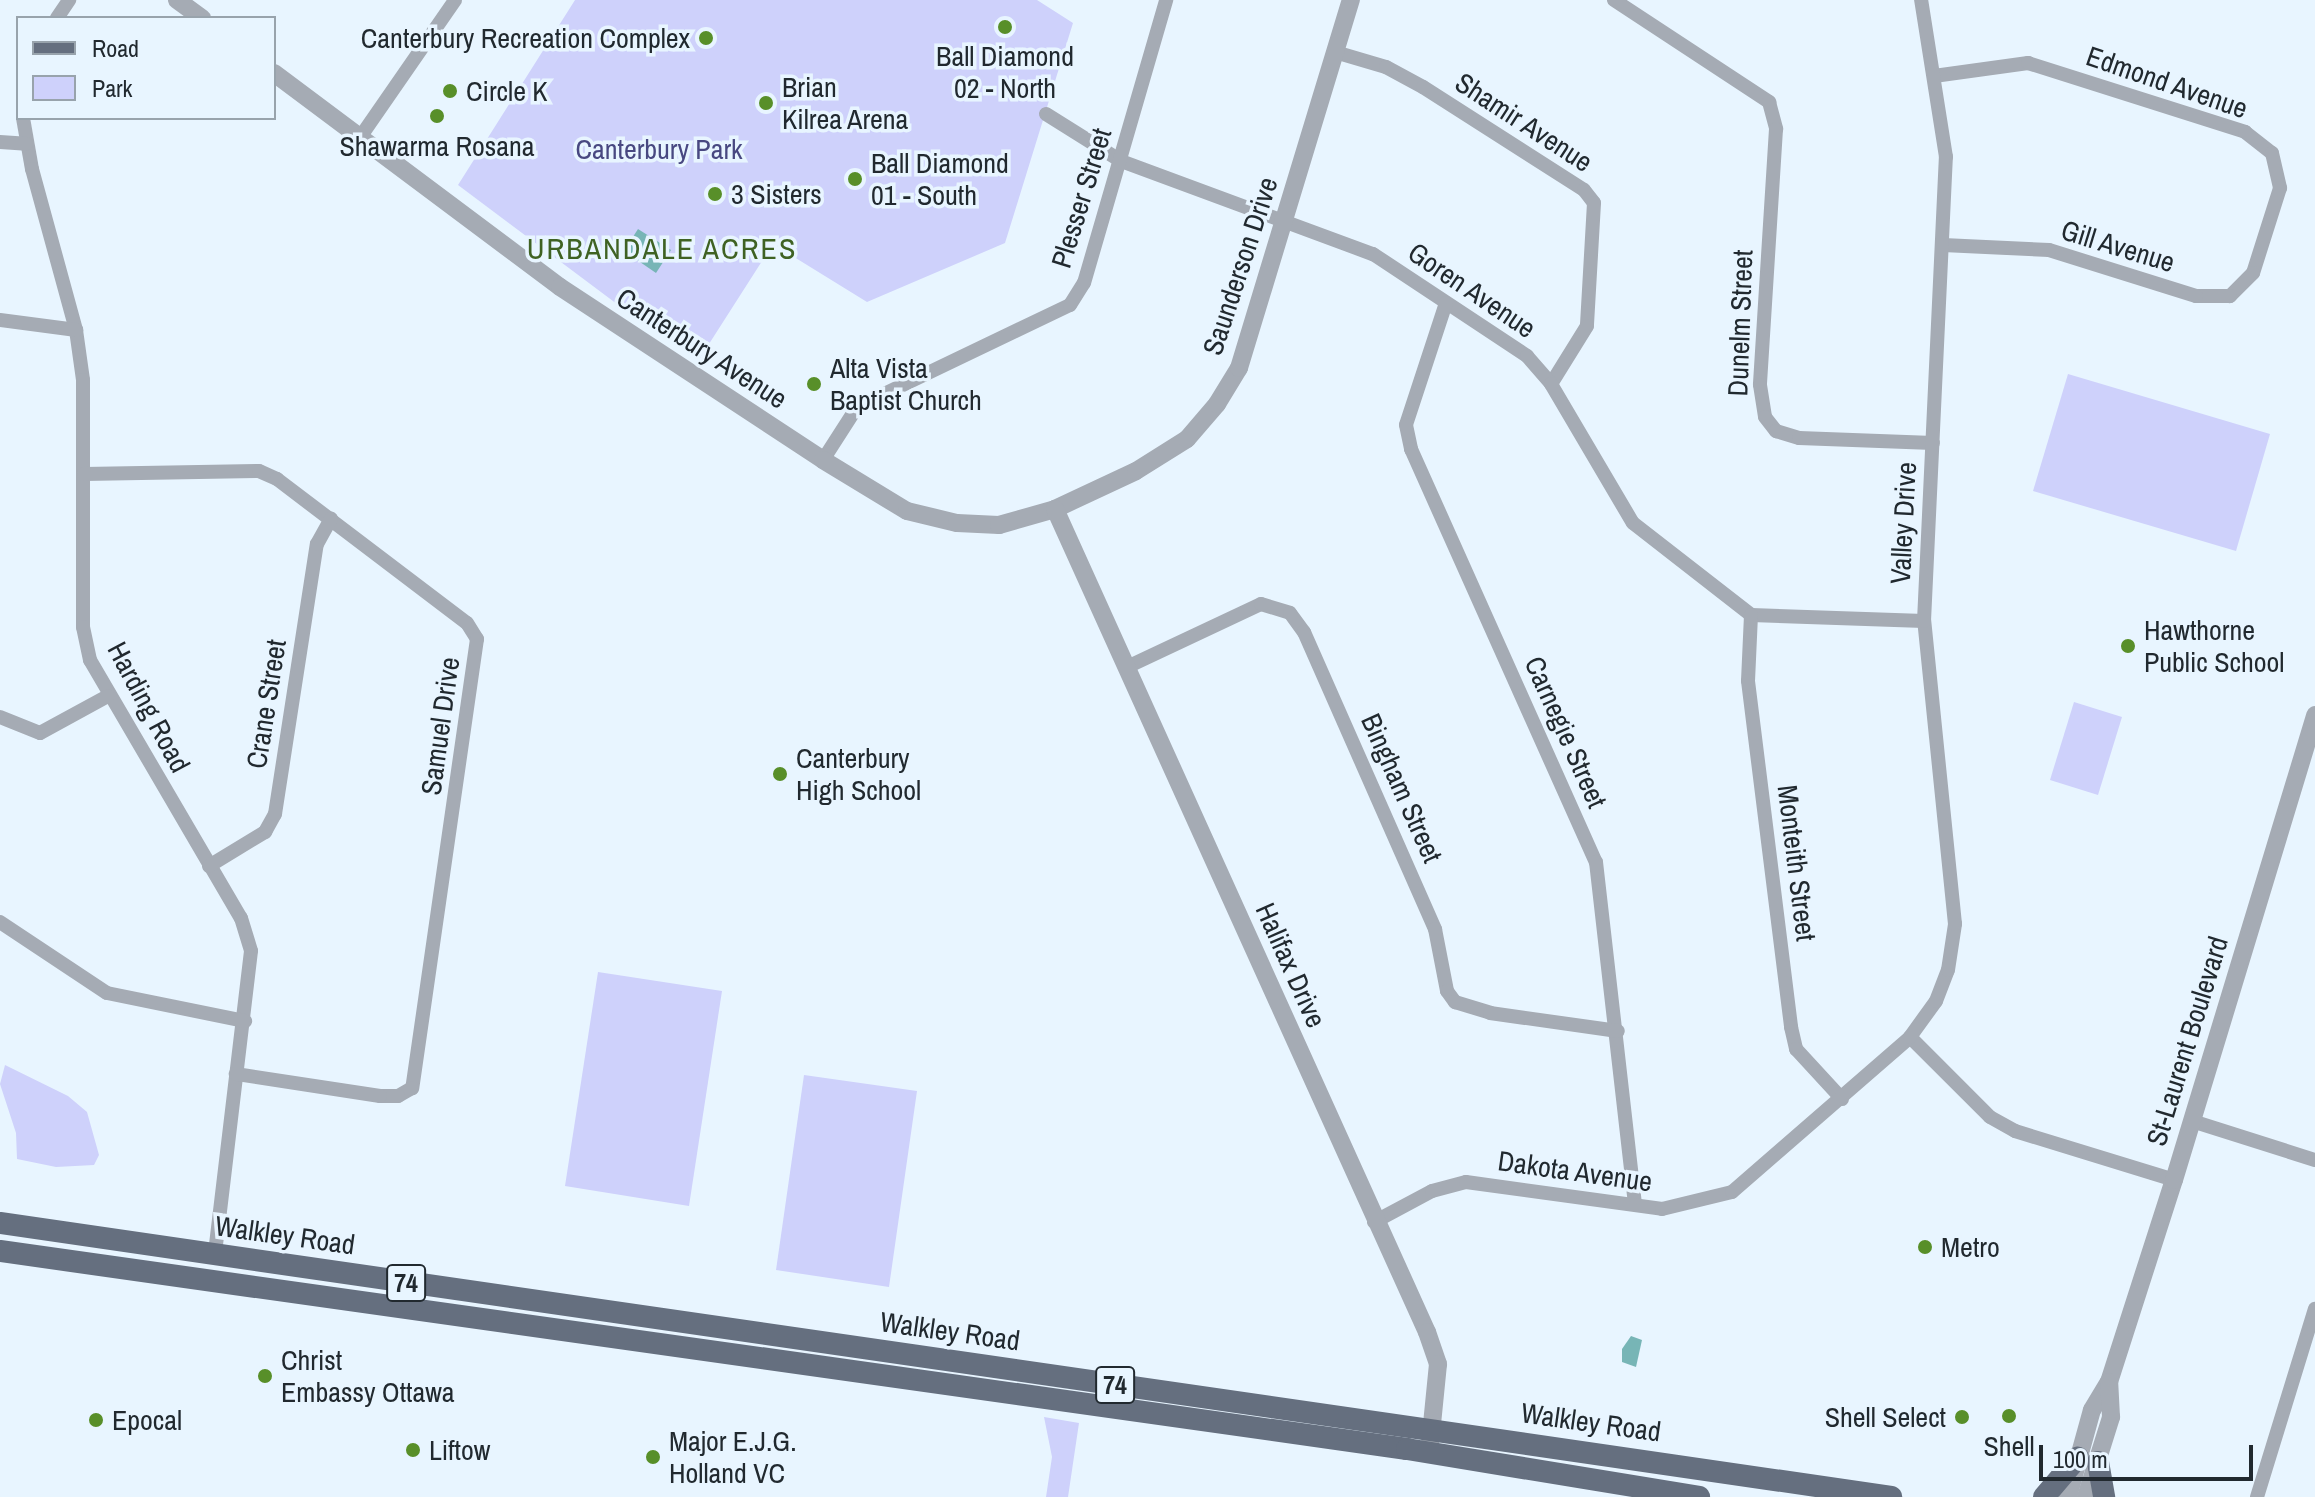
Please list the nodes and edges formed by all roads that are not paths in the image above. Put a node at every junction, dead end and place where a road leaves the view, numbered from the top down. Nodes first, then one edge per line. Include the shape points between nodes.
1 (177, 0) edge
2 (455, 0) edge
3 (1166, 0) edge
4 (1351, 0) edge
5 (1614, 0) edge
6 (1921, 0) edge
7 (199, 16) edge
8 (1335, 52) junction
9 (276, 74) edge
10 (1934, 76) junction
11 (1046, 114) dead end
12 (23, 120) edge
13 (361, 136) junction
14 (0, 142) edge
15 (26, 144) junction
16 (1121, 161) junction
17 (1284, 223) junction
18 (1943, 245) junction
19 (2230, 296) joint
20 (1446, 303) junction
21 (0, 320) edge
22 (76, 330) junction
23 (1551, 384) junction
24 (1933, 443) junction
25 (823, 460) junction
26 (84, 474) junction
27 (1055, 509) junction
28 (331, 519) junction
29 (1751, 615) junction
30 (1924, 621) junction
31 (1127, 667) junction
32 (108, 696) junction
33 (2315, 715) edge
34 (0, 717) edge
35 (209, 866) junction
36 (0, 922) edge
37 (245, 1021) junction
38 (1618, 1031) junction
39 (1910, 1037) junction
40 (236, 1074) junction
41 (1842, 1099) junction
42 (2192, 1121) junction
43 (2315, 1160) edge
44 (2174, 1180) junction
45 (1635, 1204) junction
46 (1374, 1222) junction
47 (0, 1223) edge
48 (0, 1251) edge
49 (215, 1255) junction
50 (284, 1265) junction
51 (209, 1278) junction
52 (280, 1291) junction
53 (529, 1301) junction
54 (2315, 1309) edge
55 (526, 1326) junction
56 (798, 1340) junction
57 (795, 1365) junction
58 (1084, 1380) junction
59 (1207, 1399) junction
60 (1082, 1407) junction
61 (1204, 1424) junction
62 (1432, 1429) junction
63 (1429, 1453) junction
64 (2088, 1459) junction
65 (1799, 1490) edge
66 (1699, 1497) edge
67 (1891, 1497) edge
68 (2044, 1497) edge
69 (2068, 1497) edge
70 (2086, 1497) edge
71 (2104, 1497) edge
72 (2257, 1497) edge

1 - 7 street
2 - 13 street
3 - 16 street, Plesser Street
4 - 8 street, Saunderson Drive
5 - 24 street, Dunelm Street via 1769,102 1776,129 1760,385 1765,417 1776,431 1799,438
6 - 10 street, Valley Drive
8 - 17 street, Saunderson Drive
8 - 23 street, Shamir Avenue via 1386,67 1423,87 1584,190 1594,203 1587,326
9 - 13 street, Canterbury Avenue
10 - 18 street, Valley Drive via 1946,157
10 - 19 street, Edmond Avenue via 2028,63 2245,132 2272,153 2280,188 2253,273
11 - 16 street, Goren Avenue
12 - 15 street, Harding Road
13 - 25 street, Canterbury Avenue via 560,287
14 - 15 street
15 - 22 street, Harding Road
16 - 17 street, Goren Avenue
16 - 25 street, Plesser Street via 1084,283 1070,305 857,407
17 - 20 street, Goren Avenue via 1373,254
17 - 27 street, Saunderson Drive via 1239,368 1217,404 1187,439 1136,471
18 - 19 street, Gill Avenue via 2049,250 2196,296
18 - 24 street, Valley Drive
20 - 23 street, Goren Avenue via 1527,356
20 - 38 street, Carnegie Street via 1406,425 1411,449 1596,862
21 - 22 street
22 - 26 street, Harding Road via 83,380
23 - 29 street, Goren Avenue via 1633,523
24 - 30 street, Valley Drive
25 - 27 street, Canterbury Avenue via 907,511 957,523 999,525
26 - 28 street, Samuel Drive via 259,471
26 - 32 street, Harding Road via 83,627 90,660
27 - 31 street, Halifax Drive
28 - 35 street, Crane Street via 317,544 275,814 265,832
28 - 40 street, Samuel Drive via 467,623 477,639 418,1069 412,1088 398,1096
29 - 30 street
29 - 41 street, Monteith Street via 1748,681 1791,1027 1796,1049
30 - 39 street, Valley Drive via 1955,924 1948,970 1936,1001
31 - 38 street, Bingham Street via 1261,604 1290,613 1304,632 1429,915 1447,991 1455,1002 1490,1013
31 - 46 street, Halifax Drive
32 - 34 street via 40,733
32 - 35 street, Harding Road
33 - 42 street, St-Laurent Boulevard
35 - 37 street, Harding Road via 241,918 251,951
36 - 37 street via 107,993
37 - 40 street, Harding Road
38 - 45 street, Carnegie Street
39 - 41 street, Dakota Avenue
39 - 44 street via 1990,1117 2015,1131
40 - 49 street, Harding Road
41 - 45 street, Dakota Avenue via 1732,1192 1662,1209
42 - 43 street
42 - 44 street, St-Laurent Boulevard
44 - 64 street, St-Laurent Boulevard via 2109,1382 2111,1417
45 - 46 street, Dakota Avenue via 1573,1201 1466,1182 1432,1191
46 - 62 street, Halifax Drive via 1438,1364
47 - 49 main road, Walkley Road / 74
48 - 51 main road, Walkley Road / 74
49 - 50 main road, Walkley Road / 74
49 - 51 main road
50 - 52 main road
50 - 53 main road, Walkley Road / 74
51 - 52 main road, Walkley Road / 74
52 - 55 main road, Walkley Road / 74
53 - 55 main road
53 - 56 main road, Walkley Road / 74
54 - 72 street
55 - 57 main road, Walkley Road / 74
56 - 57 main road
56 - 58 main road, Walkley Road / 74
57 - 60 main road, Walkley Road / 74
58 - 59 main road, Walkley Road / 74
58 - 60 main road
59 - 61 main road
59 - 62 main road, Walkley Road / 74
60 - 61 main road, Walkley Road / 74
61 - 63 main road, Walkley Road / 74
62 - 63 street, Halifax Drive
62 - 65 main road, Walkley Road / 74
63 - 66 main road, Walkley Road / 74
64 - 68 main road
64 - 69 street, St-Laurent Boulevard
64 - 70 street, St-Laurent Boulevard
64 - 71 main road
65 - 67 main road, Walkley Road / 74

